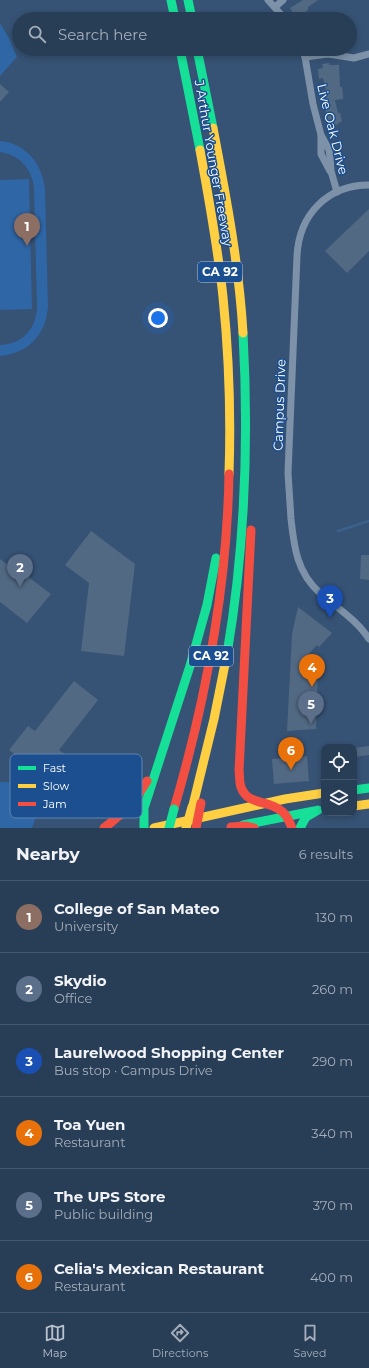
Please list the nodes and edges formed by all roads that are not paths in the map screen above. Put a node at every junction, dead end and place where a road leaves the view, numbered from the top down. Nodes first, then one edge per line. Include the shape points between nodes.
1 (171, 0) edge
2 (188, 0) edge
3 (268, 0) edge
4 (283, 0) edge
5 (275, 7) junction
6 (174, 12) edge
7 (191, 12) edge
8 (279, 12) edge
9 (369, 54) edge
10 (181, 56) edge
11 (198, 56) edge
12 (313, 56) edge
13 (341, 56) edge
14 (305, 57) joint
15 (369, 185) edge
16 (337, 192) junction
17 (247, 443) junction
18 (228, 499) junction
19 (369, 639) edge
20 (162, 755) junction
21 (142, 788) edge
22 (369, 788) edge
23 (357, 790) edge
24 (321, 794) edge
25 (266, 803) junction
26 (197, 804) junction
27 (369, 804) edge
28 (357, 806) edge
29 (321, 810) edge
30 (288, 816) junction
31 (118, 818) edge
32 (104, 828) edge
33 (144, 828) edge
34 (154, 828) edge
35 (169, 828) edge
36 (186, 828) edge
37 (196, 828) edge
38 (230, 828) edge
39 (254, 828) edge
40 (292, 828) edge
41 (300, 828) edge

1 - 6 main road
2 - 7 main road
3 - 5 street
4 - 5 street
5 - 8 street
9 - 13 street via 354,58
10 - 18 main road, J Arthur Younger Freeway / CA 92 via 212,215 223,299 229,399
11 - 17 main road, J Arthur Younger Freeway / CA 92 via 237,270 244,350
12 - 14 street
14 - 16 street, Live Oak Drive via 310,92 321,135 321,154 331,171
15 - 16 street, Campus Drive via 353,186
16 - 19 street, Campus Drive via 311,214 303,228 298,247 289,490 295,551 304,575 315,588 358,625
17 - 25 main road via 251,538 239,780 247,797
17 - 26 main road, J Arthur Younger Freeway / CA 92 via 238,580 230,643
18 - 20 main road via 203,621
18 - 35 main road, J Arthur Younger Freeway / CA 92, bridge via 212,651 194,735
20 - 21 main road
20 - 33 main road via 144,808
22 - 23 main road
24 - 25 main road
25 - 30 main road
25 - 34 main road
26 - 36 main road, J Arthur Younger Freeway / CA 92, bridge
26 - 37 main road, bridge
27 - 28 main road
29 - 30 main road
29 - 41 main road via 306,817
30 - 38 main road
30 - 40 main road
31 - 32 main road
38 - 39 main road

